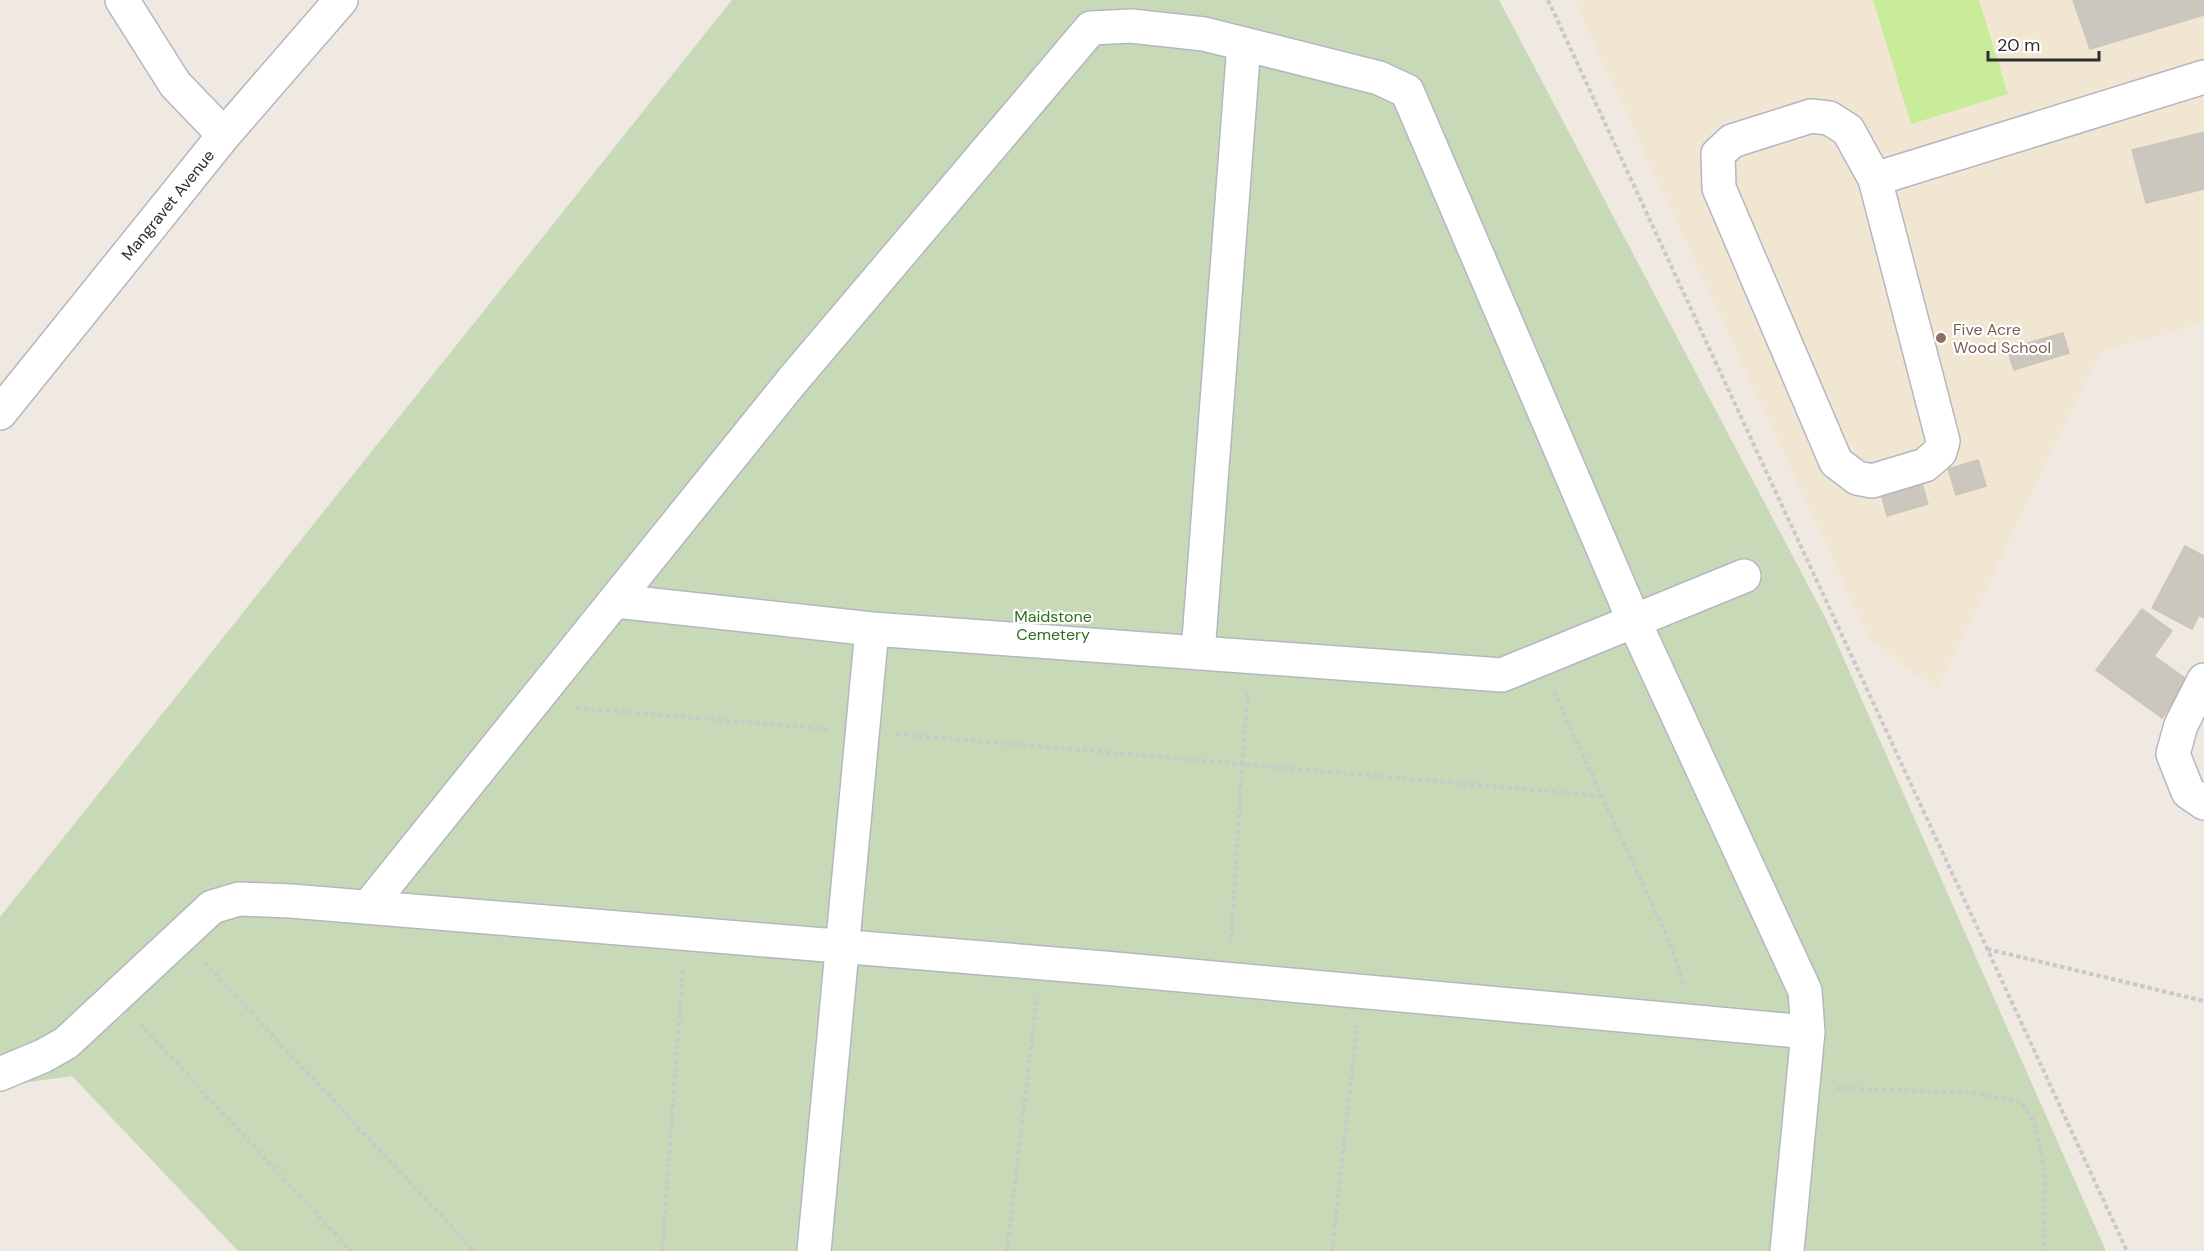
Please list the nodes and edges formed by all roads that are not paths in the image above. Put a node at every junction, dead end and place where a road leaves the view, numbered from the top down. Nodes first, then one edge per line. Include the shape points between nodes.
1 (122, 0) edge
2 (340, 0) edge
3 (1244, 44) junction
4 (2204, 77) edge
5 (224, 135) junction
6 (1875, 179) junction
7 (0, 413) edge
8 (1744, 576) dead end
9 (616, 601) junction
10 (1634, 621) junction
11 (872, 629) junction
12 (1198, 652) junction
13 (2204, 680) edge
14 (2204, 803) edge
15 (368, 907) junction
16 (841, 947) junction
17 (1808, 1032) junction
18 (0, 1074) edge
19 (814, 1251) edge
20 (1788, 1251) edge

1 - 5 street via 174,84
2 - 5 street, Mangravet Avenue
3 - 9 street via 1204,34 1131,26 1091,28 792,381
3 - 10 street via 1378,78 1407,91
3 - 12 street
4 - 6 street
5 - 7 street, Mangravet Avenue
6 - 6 street via 1943,441 1940,452 1925,465 1872,482 1857,478 1836,462 1719,188 1718,154 1732,141 1811,116 1829,118 1848,130
8 - 10 street
9 - 11 street
9 - 15 street
10 - 12 street via 1502,675
10 - 17 street via 1805,991
11 - 12 street
11 - 16 street
13 - 14 street via 2181,725 2173,754 2188,792
15 - 16 street
15 - 18 street via 239,899 212,907 66,1043
16 - 17 street
16 - 19 street
17 - 20 street

